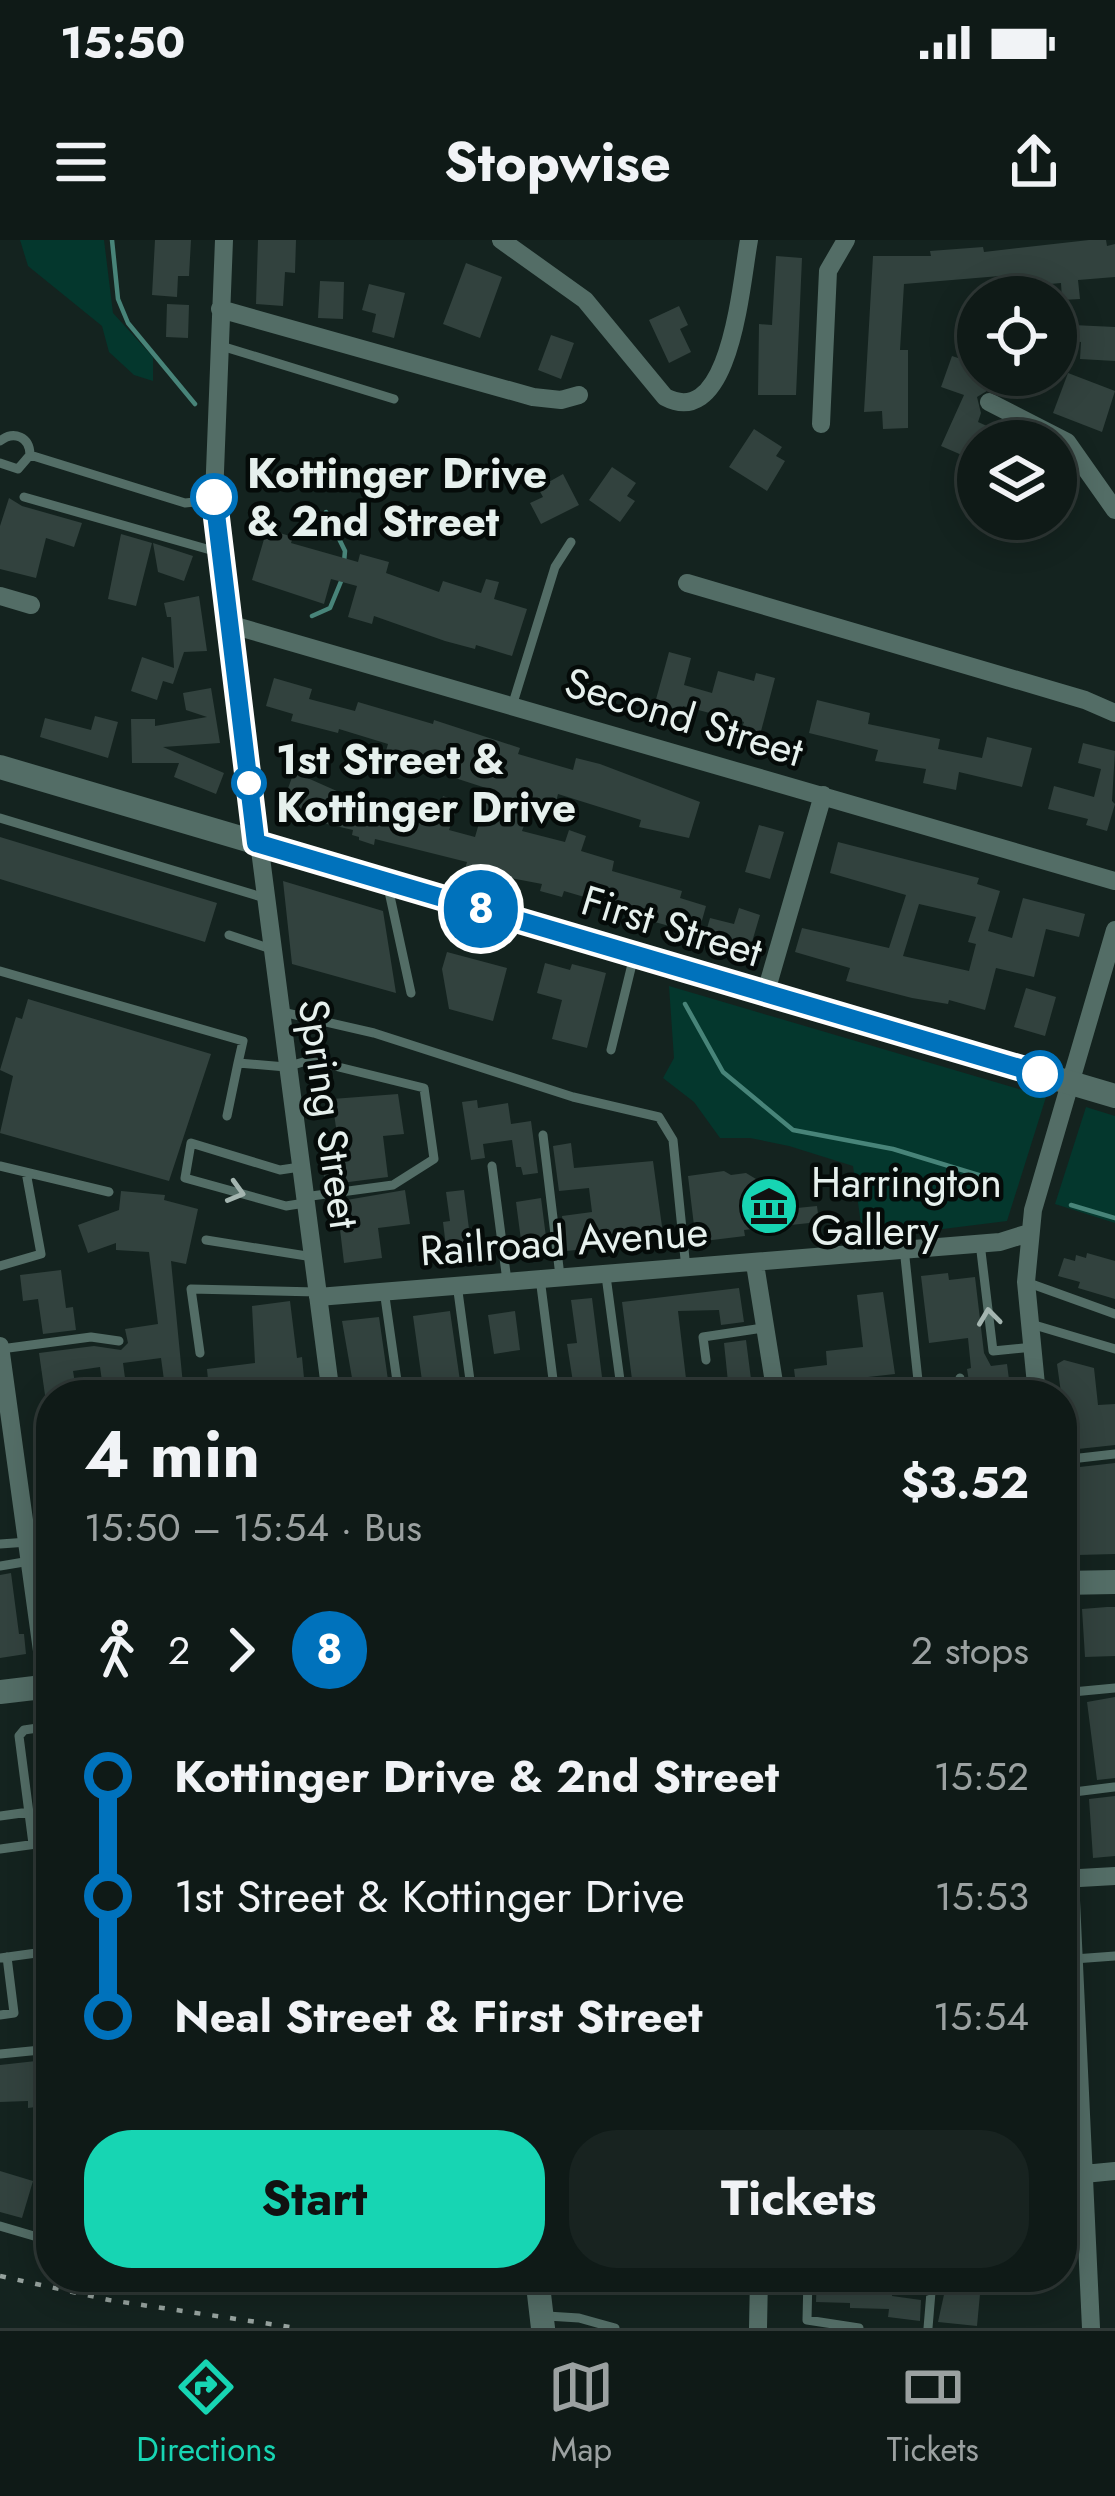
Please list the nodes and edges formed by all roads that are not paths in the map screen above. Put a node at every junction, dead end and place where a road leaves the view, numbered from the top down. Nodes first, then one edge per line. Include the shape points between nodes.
1 (224, 240) edge
2 (502, 240) edge
3 (749, 240) edge
4 (846, 240) edge
5 (220, 309) junction
6 (218, 345) junction
7 (578, 395) dead end
8 (394, 398) dead end
9 (989, 402) dead end
10 (821, 424) dead end
11 (0, 441) edge
12 (31, 455) junction
13 (0, 464) edge
14 (23, 497) dead end
15 (214, 500) junction
16 (1115, 510) edge
17 (571, 542) dead end
18 (221, 553) junction
19 (687, 583) dead end
20 (0, 596) edge
21 (31, 605) dead end
22 (232, 625) junction
23 (513, 704) junction
24 (1115, 713) edge
25 (2, 768) edge
26 (823, 795) junction
27 (0, 818) edge
28 (256, 843) junction
29 (1115, 880) edge
30 (387, 881) junction
31 (266, 898) junction
32 (1115, 930) edge
33 (229, 935) dead end
34 (271, 949) junction
35 (635, 954) junction
36 (0, 971) edge
37 (411, 993) dead end
38 (765, 995) junction
39 (278, 1011) junction
40 (611, 1050) dead end
41 (238, 1063) junction
42 (286, 1066) junction
43 (1070, 1082) junction
44 (1115, 1096) edge
45 (227, 1116) dead end
46 (542, 1136) dead end
47 (0, 1166) edge
48 (493, 1166) dead end
49 (300, 1167) junction
50 (26, 1172) junction
51 (109, 1192) dead end
52 (305, 1200) junction
53 (1029, 1233) junction
54 (206, 1240) dead end
55 (980, 1243) junction
56 (904, 1248) junction
57 (313, 1257) junction
58 (755, 1264) junction
59 (0, 1266) edge
60 (686, 1269) junction
61 (605, 1274) junction
62 (550, 1277) junction
63 (507, 1281) junction
64 (1027, 1282) junction
65 (457, 1285) junction
66 (384, 1290) junction
67 (317, 1294) junction
68 (1115, 1314) edge
69 (1030, 1324) junction
70 (766, 1327) junction
71 (119, 1341) dead end
72 (0, 1347) edge
73 (1033, 1347) junction
74 (1115, 1349) edge
75 (200, 1353) dead end
76 (706, 1360) dead end
77 (330, 1380) edge
78 (397, 1380) edge
79 (470, 1380) edge
80 (554, 1380) edge
81 (620, 1380) edge
82 (774, 1380) edge
83 (919, 1380) edge
84 (1036, 1380) edge
85 (4, 1381) edge
86 (1115, 1454) edge
87 (1077, 1458) edge
88 (0, 1544) edge
89 (30, 1552) junction
90 (0, 1565) edge
91 (36, 1571) edge
92 (1115, 1582) edge
93 (1077, 1583) edge
94 (36, 1688) edge
95 (1115, 1688) edge
96 (0, 1692) edge
97 (1077, 1692) edge
98 (36, 1728) edge
99 (1114, 1787) edge
100 (1077, 1791) edge
101 (29, 1812) junction
102 (0, 1816) edge
103 (33, 1844) junction
104 (36, 1844) edge
105 (0, 1849) edge
106 (1115, 1876) edge
107 (1077, 1878) edge
108 (36, 1953) edge
109 (1115, 1956) edge
110 (3, 1957) edge
111 (1077, 1959) edge
112 (0, 2015) edge
113 (1077, 2024) edge
114 (36, 2050) edge
115 (0, 2054) edge
116 (1115, 2171) edge
117 (1084, 2174) junction
118 (1077, 2221) edge
119 (1087, 2221) junction
120 (0, 2226) edge
121 (36, 2237) edge
122 (539, 2292) edge
123 (759, 2292) edge
124 (808, 2292) edge
125 (931, 2292) edge
126 (542, 2322) edge
127 (615, 2328) edge
128 (758, 2328) edge
129 (859, 2328) edge
130 (928, 2328) edge
131 (1091, 2328) edge

1 - 5 street, Spring Street
2 - 3 street via 585,300 664,397 680,405 712,391 722,370
4 - 10 street via 828,271
5 - 6 street, Spring Street
5 - 7 street via 532,397
6 - 8 lane
6 - 15 street, Spring Street
9 - 16 street via 1067,442
11 - 12 lane via 20,436
12 - 13 lane via 18,469
12 - 15 lane via 185,503
14 - 18 lane
15 - 18 street, Spring Street
17 - 23 lane via 555,567
18 - 22 street, Spring Street
19 - 24 street
20 - 21 street
22 - 23 street, Second Street
22 - 28 street, Spring Street
23 - 26 street, Second Street
25 - 28 street, First Street
26 - 29 street, Second Street
26 - 38 street
27 - 31 lane
28 - 30 street, First Street
28 - 31 street, Spring Street
30 - 35 street, First Street
30 - 37 lane
31 - 34 street, Spring Street
32 - 43 street
33 - 34 lane
34 - 39 street, Spring Street
35 - 38 street, First Street
35 - 40 lane
36 - 41 lane via 243,1042
38 - 43 street, First Street
39 - 42 street, Spring Street
39 - 60 lane via 659,1117 673,1141
41 - 42 lane
41 - 45 lane
42 - 49 street, Spring Street
42 - 52 lane via 310,1060 424,1088 434,1159 393,1185
43 - 44 street, First Street
43 - 53 street
46 - 62 lane
47 - 50 lane
48 - 63 lane
49 - 52 street, Spring Street
49 -> 52 lane via 280,1170 191,1143 185,1178 286,1206
50 - 51 lane
50 - 59 lane via 41,1254
52 - 57 street, Spring Street
53 - 55 street, Railroad Avenue
53 - 64 street
54 - 57 lane
55 - 56 street, Railroad Avenue
73 -> 55 lane via 993,1352
56 - 58 street, Railroad Avenue
56 - 83 lane
57 - 67 street, Spring Street
58 - 60 street, Railroad Avenue
58 - 70 street
60 - 61 street, Railroad Avenue
61 - 62 street, Railroad Avenue
61 - 81 lane
62 - 63 street, Railroad Avenue
62 - 80 lane
63 - 65 street, Railroad Avenue
64 - 68 lane
64 - 69 street
65 - 66 street, Railroad Avenue
65 - 79 lane
66 - 67 street, Railroad Avenue
66 - 78 lane
67 - 75 lane via 190,1289
67 - 77 street, Spring Street
69 - 73 street
69 - 74 lane
70 - 76 lane via 703,1336
70 - 82 street
71 - 72 lane
72 - 85 street
73 - 84 street
85 - 89 street
86 - 87 lane
88 - 89 lane
89 - 90 lane
89 - 91 street
92 - 93 street
94 - 96 street
95 - 97 lane
98 - 101 lane via 19,1736
99 - 100 lane
101 - 102 lane
101 - 103 lane
103 - 104 lane
103 - 105 lane
106 - 107 street
108 - 110 lane
109 - 111 lane
110 - 112 lane via 14,2013
113 - 117 street
114 - 115 lane
116 - 117 street
117 - 119 street
118 - 119 lane
119 - 131 street
120 - 121 lane
122 - 126 street
123 - 128 street
124 - 129 lane via 807,2320
125 - 130 lane
126 - 127 lane via 579,2318

